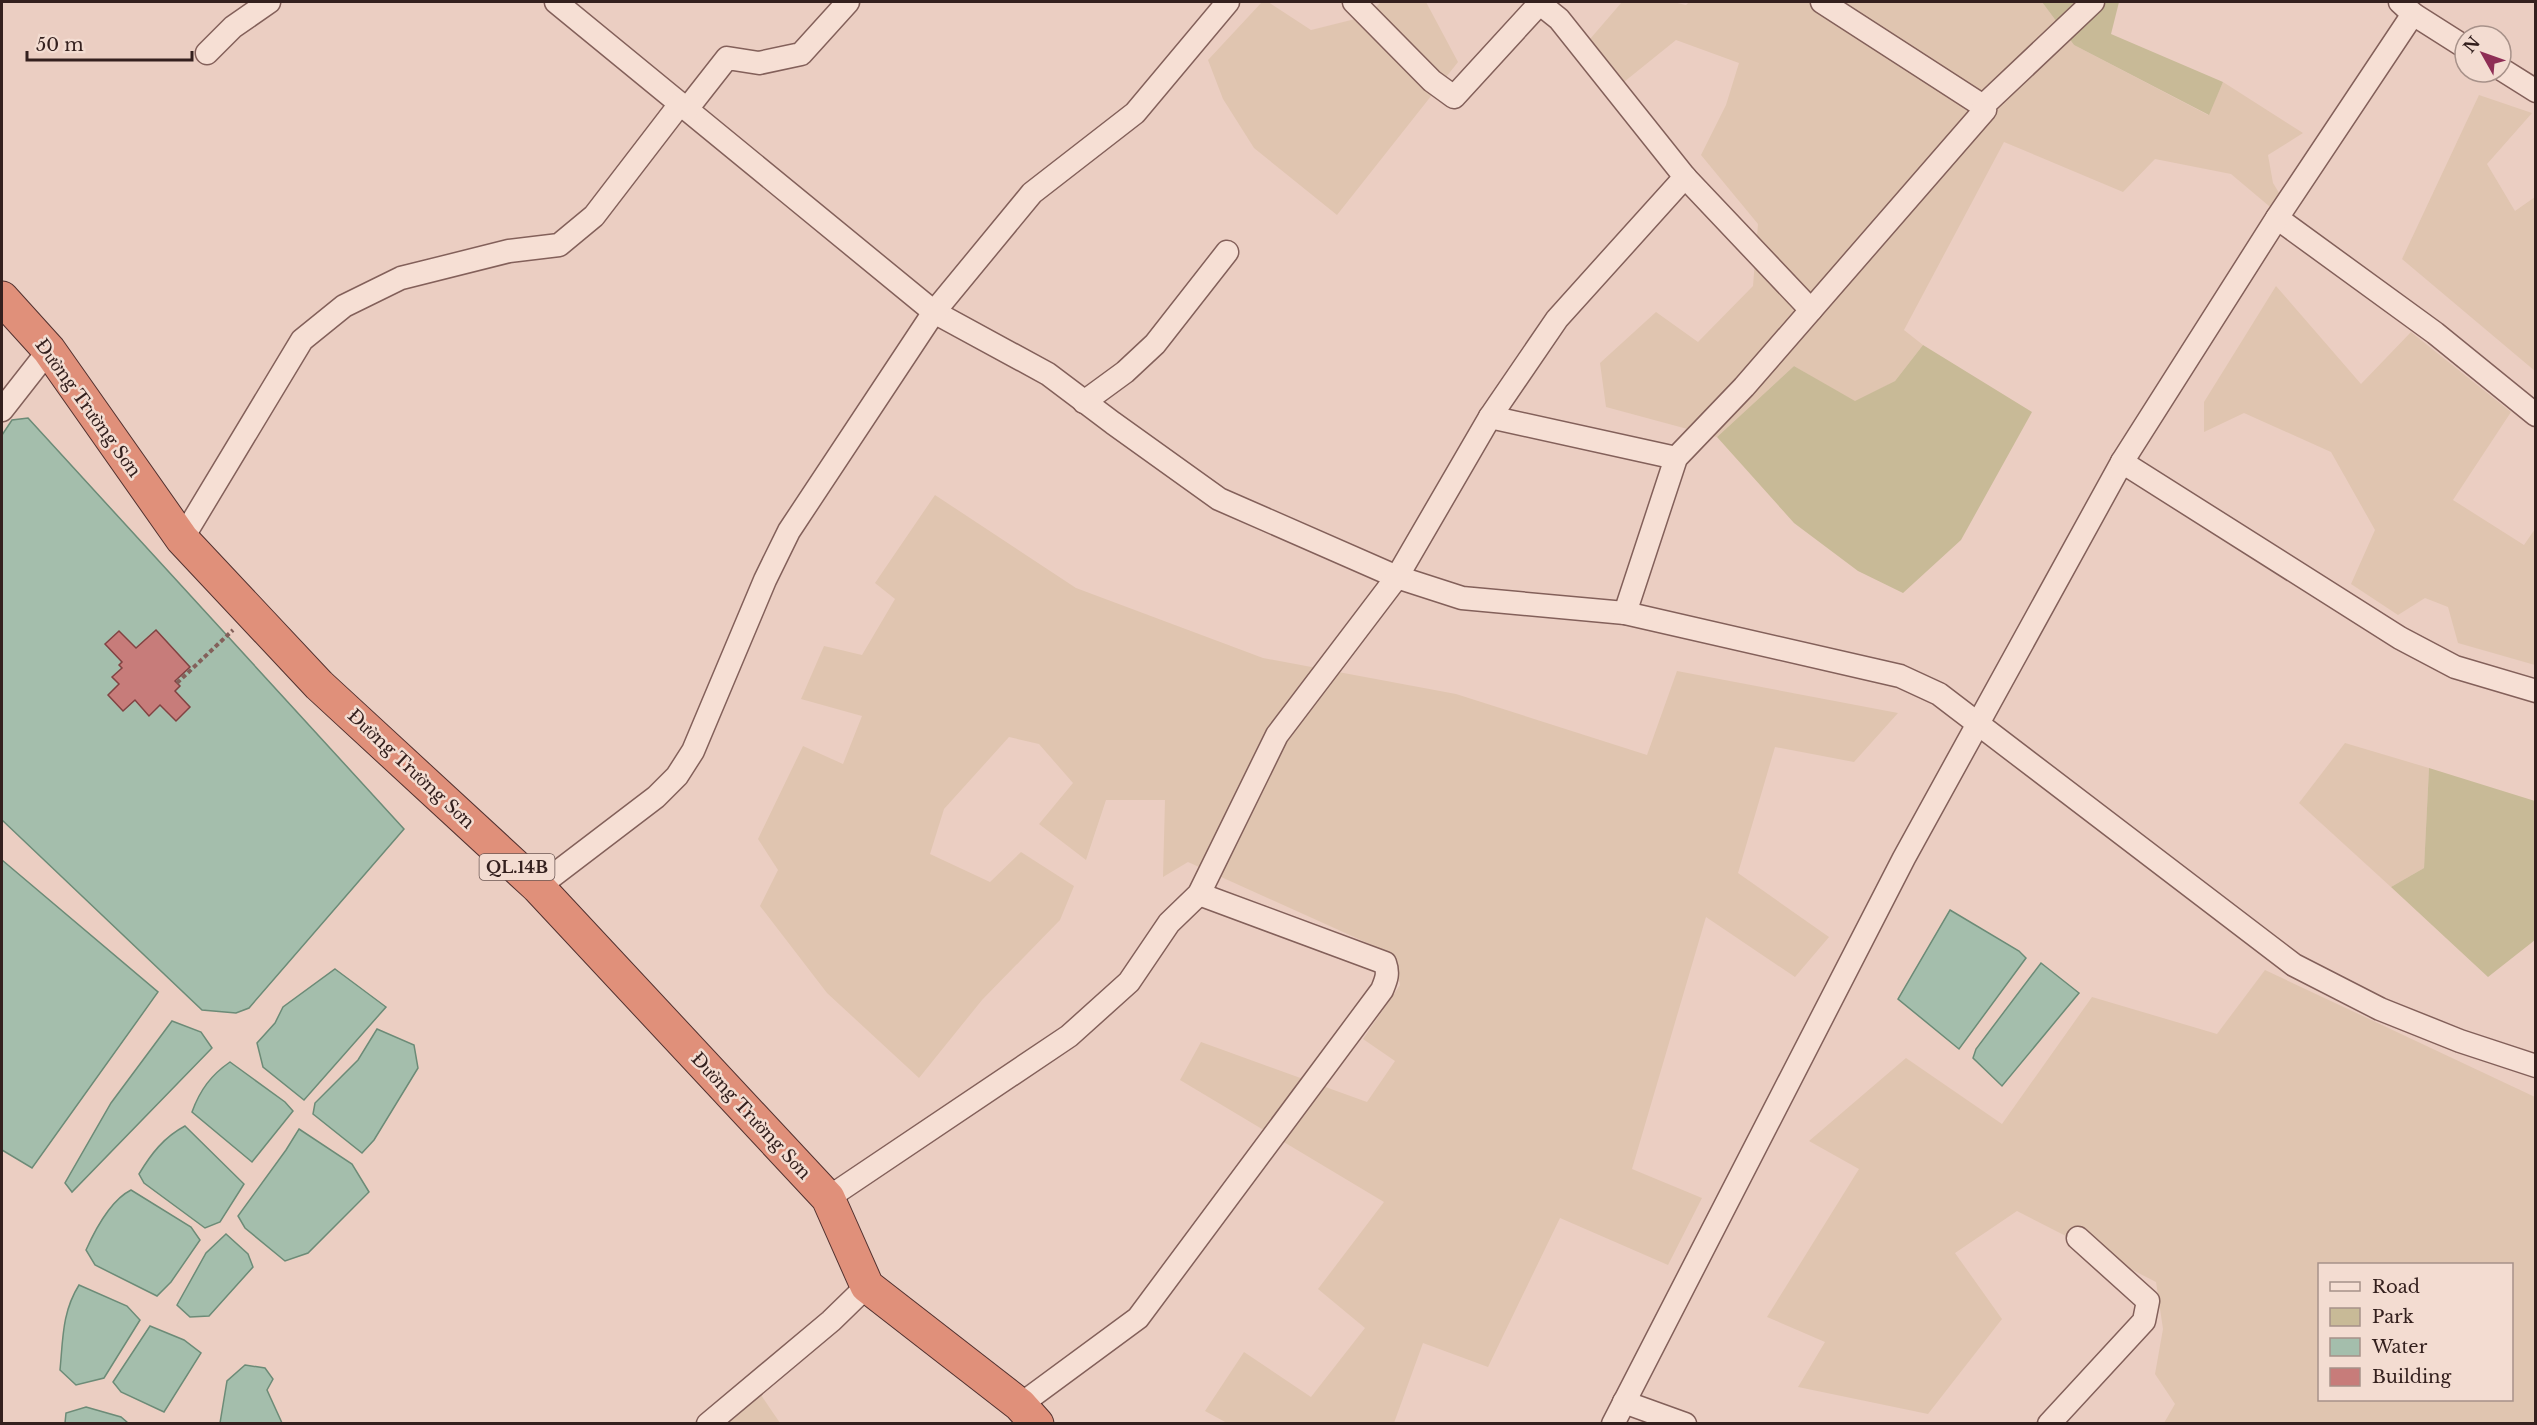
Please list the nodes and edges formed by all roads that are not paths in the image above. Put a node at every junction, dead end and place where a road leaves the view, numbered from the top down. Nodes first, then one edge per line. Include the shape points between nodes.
1 (269, 2) edge
2 (556, 2) edge
3 (848, 2) edge
4 (1228, 2) edge
5 (1353, 2) edge
6 (1540, 2) edge
7 (1822, 2) edge
8 (2093, 2) edge
9 (2406, 8) edge
10 (2453, 38) edge
11 (207, 53) dead end
12 (2513, 77) edge
13 (2535, 91) edge
14 (1983, 106) junction
15 (684, 107) junction
16 (1686, 177) junction
17 (2277, 218) junction
18 (1227, 252) dead end
19 (2, 298) edge
20 (1811, 310) junction
21 (934, 312) junction
22 (49, 350) junction
23 (1084, 402) junction
24 (2, 410) edge
25 (2535, 415) edge
26 (1490, 417) junction
27 (1676, 458) junction
28 (2122, 462) junction
29 (182, 539) junction
30 (1397, 577) junction
31 (1625, 613) junction
32 (2535, 691) edge
33 (1978, 723) junction
34 (538, 887) junction
35 (1199, 894) junction
36 (2535, 1066) edge
37 (828, 1198) junction
38 (2078, 1238) dead end
39 (867, 1286) junction
40 (1624, 1402) junction
41 (1029, 1414) edge
42 (708, 1424) edge
43 (1613, 1424) edge
44 (1685, 1424) edge
45 (2049, 1424) edge

1 - 11 street via 233,27
2 - 15 street
3 - 15 street via 801,54 759,63 727,58
4 - 21 street via 1135,113 1032,193
5 - 6 street via 1432,81 1454,97
6 - 16 street via 1559,19
7 - 14 street
8 - 14 street
9 - 10 street
9 - 17 street
12 - 13 street
14 - 20 street via 1985,110
15 - 21 street
15 - 29 street via 594,216 559,245 509,251 401,278 344,306 302,340
16 - 20 street
16 - 26 street via 1557,318
17 - 25 street via 2435,333
17 - 28 street
18 - 23 street via 1155,344
19 - 22 highway, Đường Trường Sơn / QL.14B
20 - 27 street
21 - 23 street via 1048,374
21 - 34 street via 789,531 693,751 677,776 656,797
22 - 24 street
22 - 29 highway, Đường Trường Sơn / QL.14B
23 - 30 street via 1219,499
26 - 27 street
26 - 30 street
27 - 31 street
28 - 32 street via 2400,639 2454,666
28 - 33 street
29 - 34 highway, Đường Trường Sơn / QL.14B via 319,685
30 - 31 street via 1462,598
30 - 35 street via 1277,735
31 - 33 street via 1900,676 1939,694
33 - 36 street via 2294,964 2380,1009
33 - 40 street via 1904,858
34 - 37 highway, Đường Trường Sơn / QL.14B
35 - 37 street via 1168,923 1130,982 1069,1036
35 - 41 street via 1384,963 1387,979 1138,1318
37 - 39 highway, Đường Trường Sơn / QL.14B
38 - 45 street via 2148,1301 2144,1321
39 - 41 highway, Đường Trường Sơn / QL.14B
39 - 42 street
40 - 43 street
40 - 44 street

